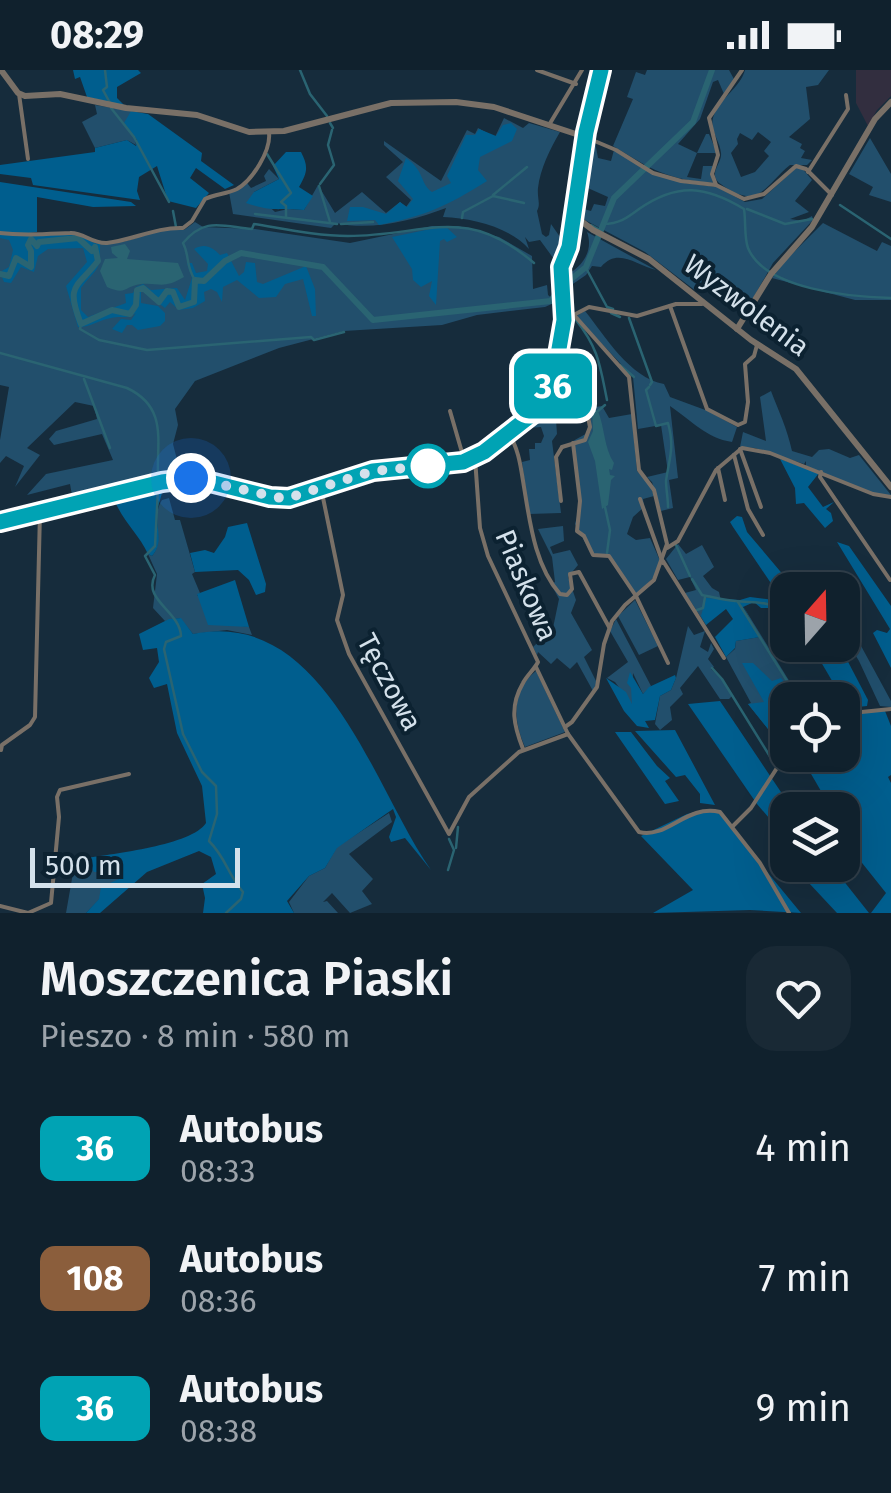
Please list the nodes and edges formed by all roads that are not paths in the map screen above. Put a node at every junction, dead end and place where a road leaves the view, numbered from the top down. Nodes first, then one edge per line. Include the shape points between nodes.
1 (1, 70) edge
2 (538, 70) edge
3 (582, 70) edge
4 (601, 70) edge
5 (742, 70) edge
6 (576, 84) junction
7 (20, 94) junction
8 (846, 95) dead end
9 (891, 102) edge
10 (550, 125) junction
11 (270, 133) junction
12 (586, 138) junction
13 (28, 158) dead end
14 (808, 172) junction
15 (716, 185) junction
16 (832, 195) junction
17 (574, 222) junction
18 (0, 233) edge
19 (704, 303) junction
20 (670, 306) junction
21 (574, 315) junction
22 (564, 320) junction
23 (736, 329) junction
24 (757, 344) junction
25 (557, 400) dead end
26 (450, 411) dead end
27 (508, 433) junction
28 (573, 443) junction
29 (740, 448) junction
30 (734, 454) junction
31 (475, 458) junction
32 (416, 466) junction
33 (718, 468) junction
34 (821, 472) junction
35 (891, 487) edge
36 (321, 488) junction
37 (891, 497) edge
38 (640, 499) dead end
39 (725, 500) dead end
40 (561, 501) dead end
41 (761, 507) dead end
42 (40, 512) junction
43 (0, 522) edge
44 (762, 534) dead end
45 (667, 548) junction
46 (663, 562) junction
47 (890, 580) edge
48 (636, 596) junction
49 (609, 628) junction
50 (724, 658) dead end
51 (668, 663) dead end
52 (536, 668) junction
53 (891, 709) edge
54 (860, 712) edge
55 (565, 727) junction
56 (568, 734) junction
57 (1, 750) edge
58 (523, 750) junction
59 (774, 772) edge
60 (129, 774) dead end
61 (734, 826) junction
62 (0, 906) edge
63 (789, 913) edge

1 - 7 street
2 - 6 street
3 - 6 street
4 - 12 street
5 - 15 street via 710,118
6 - 10 street
7 - 11 street via 198,114
7 - 13 street
8 - 14 street via 848,110
9 - 16 street
10 - 11 street via 476,104 408,102
10 - 12 street
11 - 18 street via 270,147 245,183 208,197 182,228 101,243 74,233
12 - 15 street via 645,168
12 - 17 street
14 - 15 street via 792,168 752,199
14 - 16 street
16 - 23 street
17 - 19 street, Wyzwolenia via 649,259
17 - 22 street via 561,267
19 - 20 street
19 - 23 street, Wyzwolenia
20 - 21 street via 637,316 596,307
20 - 24 street via 707,409 738,425 746,412 745,364
21 - 22 street
21 - 45 street via 629,377 639,470 654,490
22 - 27 street via 549,397
23 - 24 street, Wyzwolenia
24 - 35 street, Wyzwolenia via 801,374
25 - 28 street via 587,409 588,437
26 - 32 street via 462,457
27 - 31 street
27 - 49 street via 554,588 564,596 571,592 571,573 578,572
28 - 40 street via 556,455
28 - 48 street via 577,531 594,554 610,558
29 - 30 street
29 - 34 street
29 - 41 street
30 - 33 street
30 - 44 street
31 - 32 street
31 - 52 street, Piaskowa via 488,556
32 - 36 street
33 - 39 street
33 - 45 street via 678,542
34 - 37 street
34 - 47 street
36 - 42 street via 282,499 202,479
36 - 58 street, Tęczowa via 343,596 336,616 345,644 448,831 469,797
38 - 46 street
42 - 43 street
42 - 57 street via 35,716
45 - 46 street
46 - 48 street
46 - 50 street
48 - 49 street
48 - 51 street
49 - 55 street via 598,687
52 - 55 street, Piaskowa
52 - 58 street, Piaskowa via 522,683 514,710
53 - 54 street
55 - 56 street, Piaskowa
56 - 58 street
56 - 61 street via 642,834 707,810
59 - 61 street
60 - 62 street via 60,790 52,903 28,912
61 - 63 street

